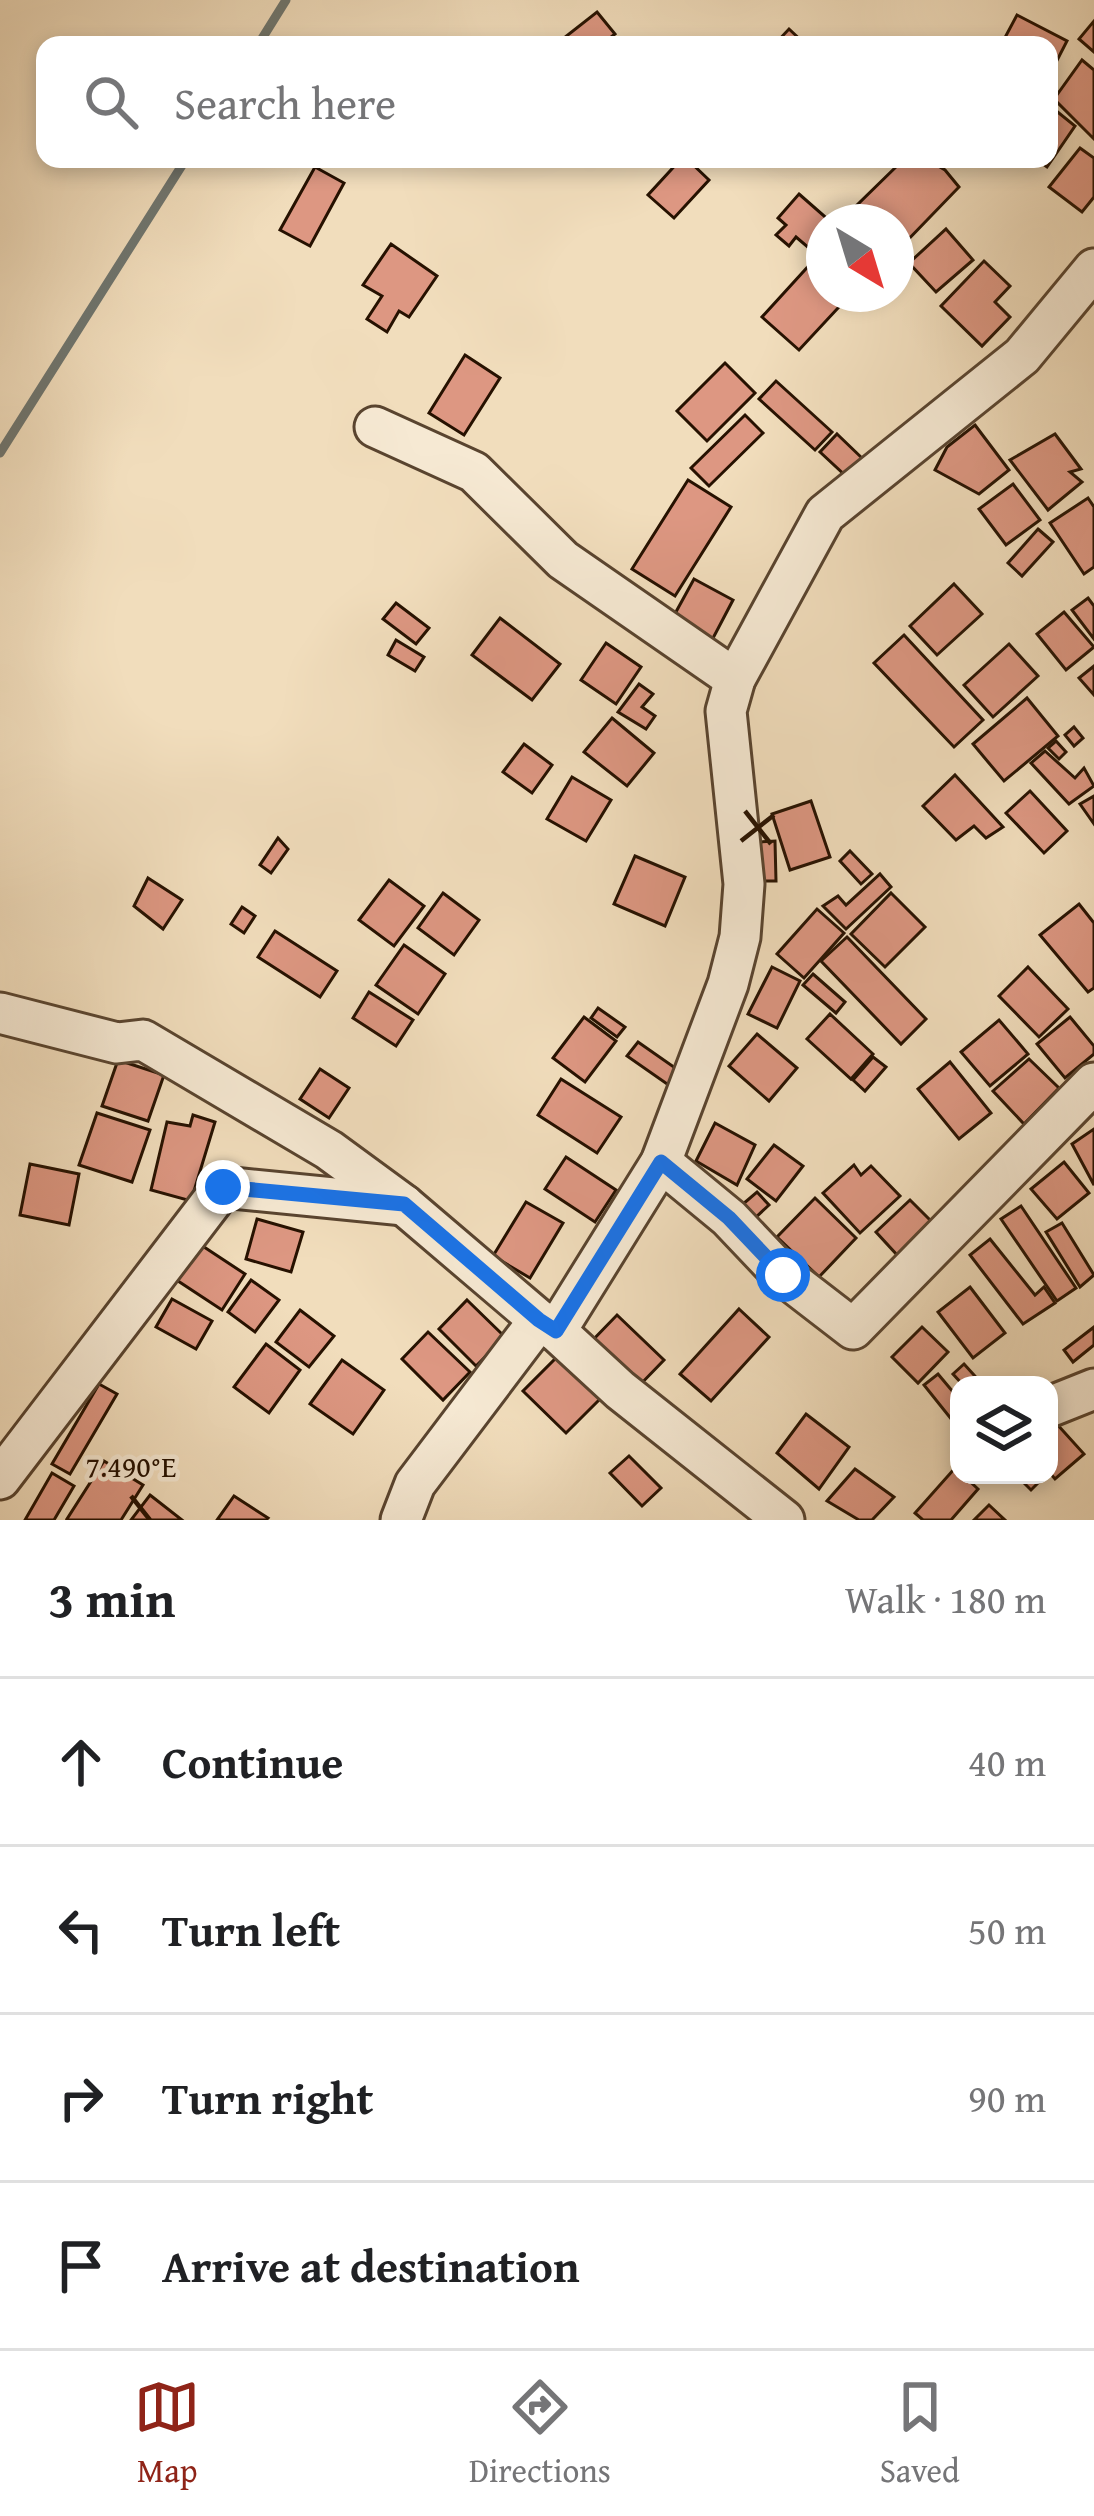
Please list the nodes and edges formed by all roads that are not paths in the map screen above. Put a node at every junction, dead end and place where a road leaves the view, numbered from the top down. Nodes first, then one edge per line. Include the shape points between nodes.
1 (1094, 269) edge
2 (375, 427) dead end
3 (735, 679) junction
4 (0, 1013) edge
5 (1094, 1082) edge
6 (661, 1162) junction
7 (404, 1204) junction
8 (548, 1326) junction
9 (1094, 1389) edge
10 (1058, 1403) edge
11 (0, 1479) edge
12 (400, 1520) edge
13 (784, 1520) edge

1 - 3 street via 1022,356 825,514
2 - 3 street via 474,472 562,560
3 - 6 street via 726,711 744,884 740,937
4 - 7 street via 117,1042 143,1040
5 - 6 street via 853,1329
6 - 8 street
7 - 8 street
7 - 11 street via 223,1187
8 - 12 street via 416,1484
8 - 13 street
9 - 10 street

